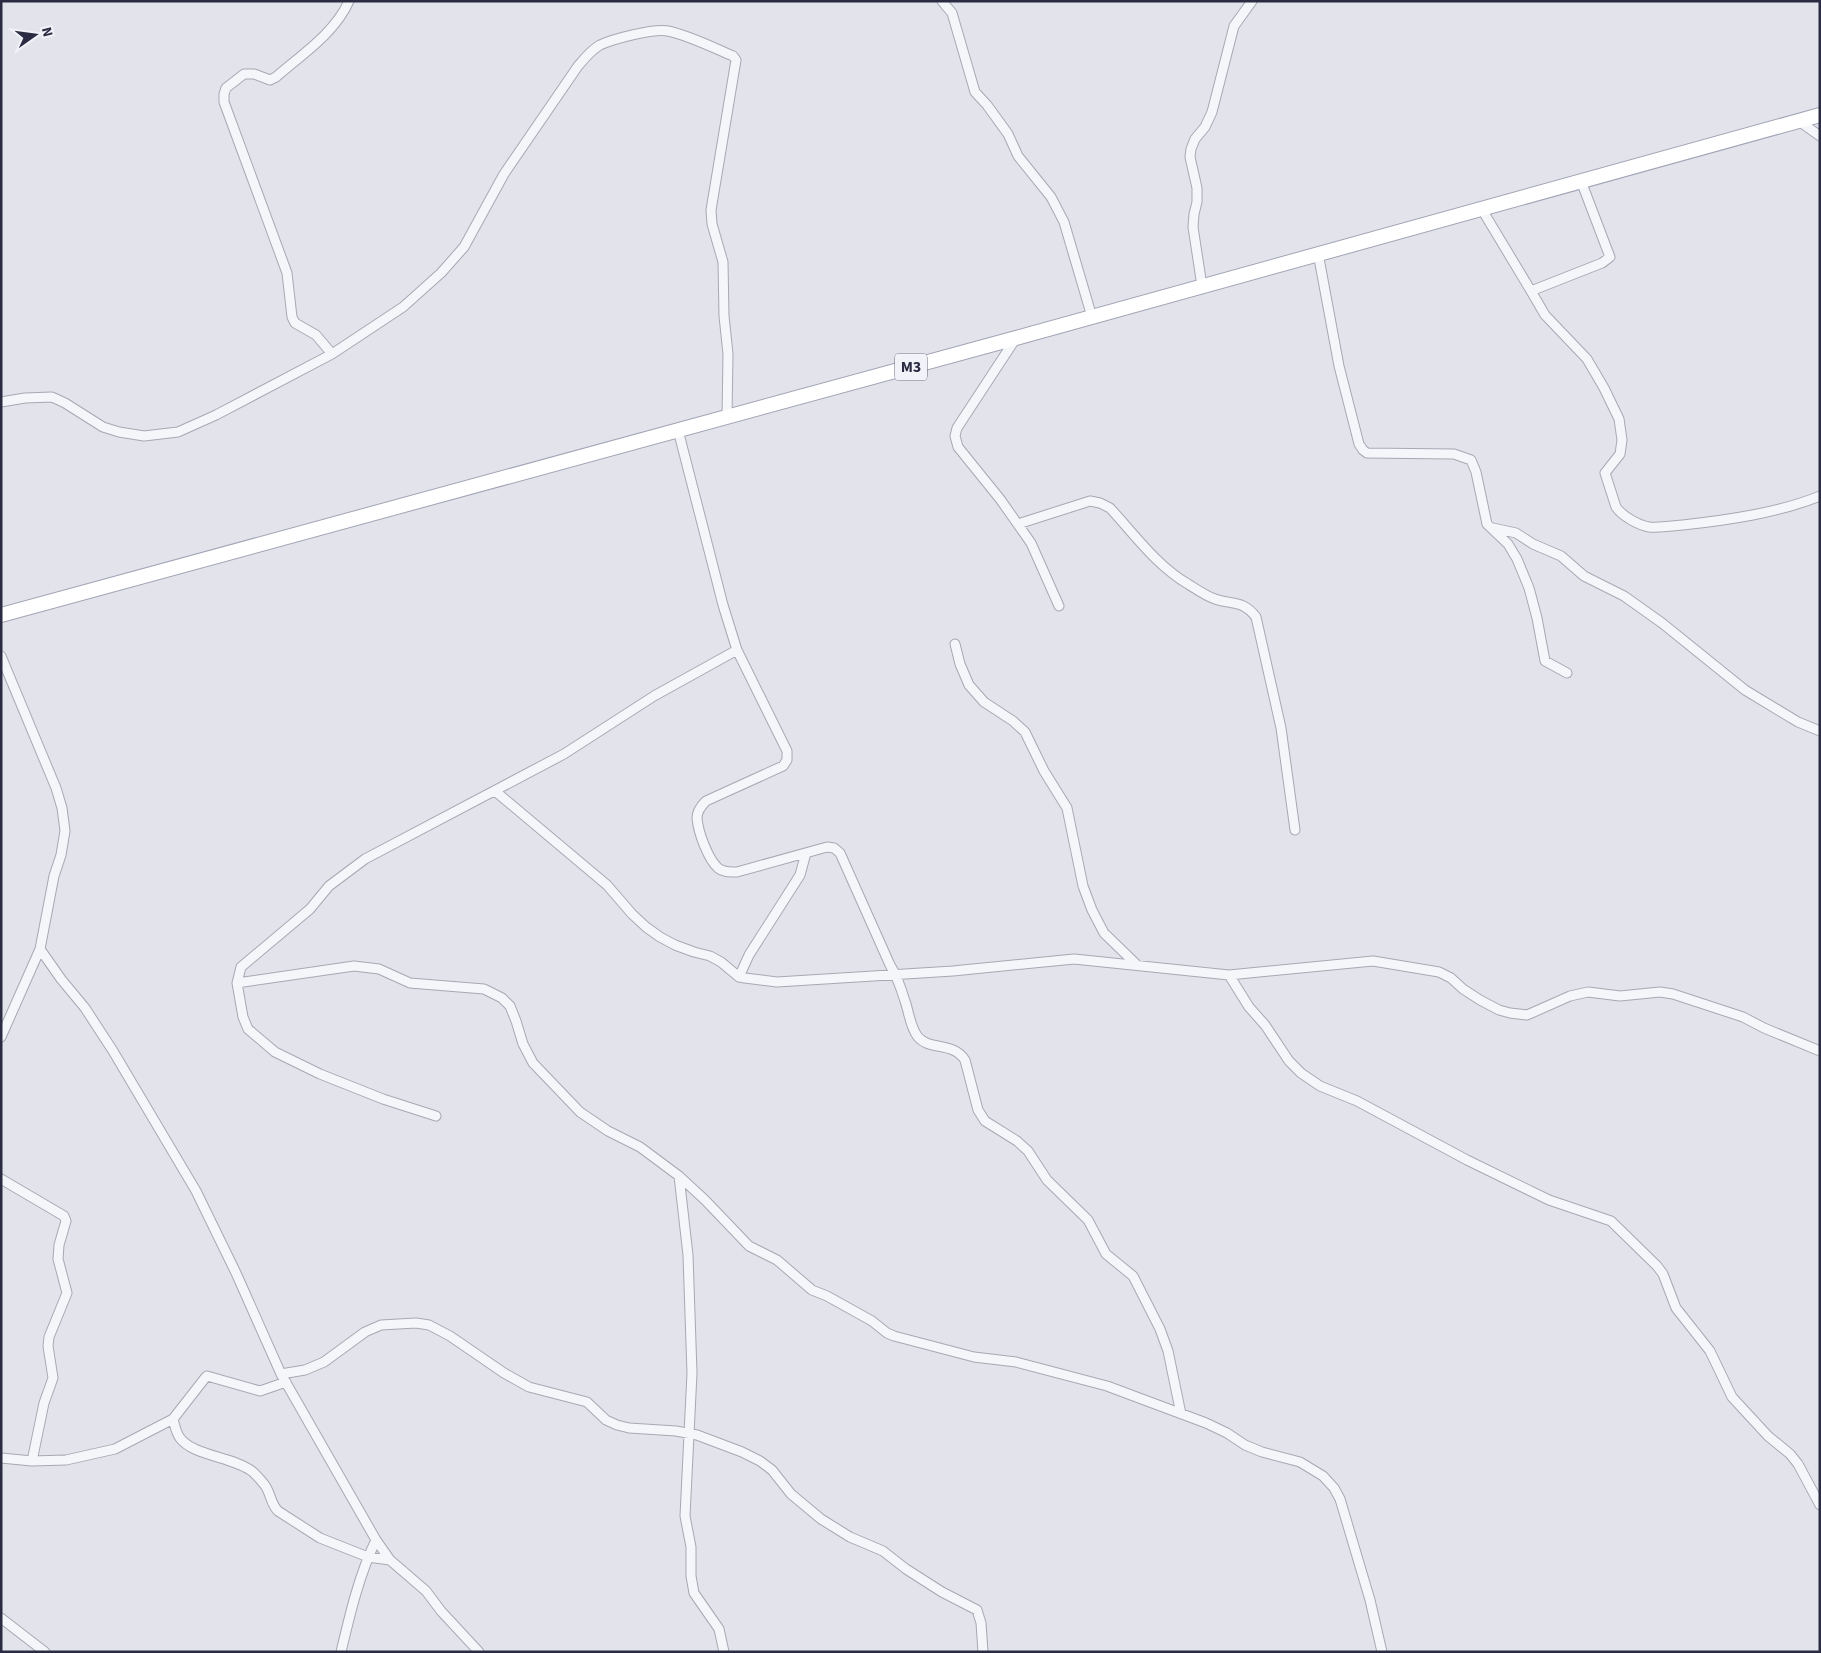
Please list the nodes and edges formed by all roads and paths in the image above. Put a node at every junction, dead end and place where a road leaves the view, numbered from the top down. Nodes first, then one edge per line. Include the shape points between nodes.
1 (348, 1) edge
2 (942, 1) edge
3 (1252, 1) edge
4 (1820, 115) edge
5 (1799, 121) junction
6 (1820, 136) edge
7 (1580, 181) junction
8 (1481, 208) junction
9 (1318, 253) junction
10 (1202, 286) junction
11 (1531, 291) junction
12 (1092, 317) junction
13 (1016, 338) junction
14 (332, 354) junction
15 (1, 402) edge
16 (727, 417) junction
17 (678, 430) junction
18 (1820, 496) edge
19 (1018, 524) junction
20 (1493, 528) junction
21 (1059, 606) dead end
22 (1, 615) edge
23 (955, 644) dead end
24 (738, 650) junction
25 (1, 656) edge
26 (1567, 673) dead end
27 (1820, 731) edge
28 (495, 791) junction
29 (1295, 830) dead end
30 (806, 853) junction
31 (40, 948) junction
32 (1137, 965) junction
33 (896, 975) junction
34 (1230, 975) junction
35 (739, 976) junction
36 (237, 983) junction
37 (1, 1038) edge
38 (1820, 1051) edge
39 (436, 1116) dead end
40 (679, 1176) junction
41 (1, 1179) edge
42 (284, 1378) junction
43 (1181, 1414) junction
44 (173, 1419) junction
45 (689, 1434) junction
46 (1, 1458) edge
47 (32, 1461) junction
48 (1820, 1506) edge
49 (376, 1540) junction
50 (368, 1557) junction
51 (390, 1560) junction
52 (1, 1618) edge
53 (41, 1650) edge
54 (341, 1652) edge
55 (478, 1652) edge
56 (724, 1652) edge
57 (984, 1652) edge
58 (1382, 1652) edge

1 - 14 street via 330,30 276,77 270,80 244,74 226,88 224,94 224,102 287,273 292,316 295,323 316,335
2 - 12 street via 952,14 975,92 1008,134 1018,156 1051,197 1064,222
3 - 10 street via 1234,26 1212,112 1191,149 1197,188 1193,227
4 - 5 main road, M3
5 - 6 street
5 - 7 main road, M3
7 - 8 main road, M3
7 - 11 street via 1610,257 1602,264
8 - 9 main road, M3
8 - 11 street
9 - 10 main road, M3
9 - 20 street via 1339,366 1359,444 1367,453 1468,457 1476,472 1487,524
10 - 12 main road, M3
11 - 18 street via 1546,315 1587,359 1619,419 1620,454 1605,473 1619,512 1647,527 1659,527 1758,513
12 - 13 main road, M3
13 - 16 main road, M3
13 - 19 street via 969,407 955,436 958,447
14 - 15 street via 178,432 144,436 119,432 52,397
14 - 16 street via 403,307 464,247 504,174 589,53 613,40 656,30 668,31 733,56 736,60 711,210 723,262 728,354
16 - 17 main road, M3
17 - 22 main road, M3
17 - 24 street via 723,605
19 - 21 street via 1031,543
19 - 29 street via 1090,501 1100,503 1110,508 1160,563 1186,583 1214,599 1242,604 1250,609 1256,617 1281,728
20 - 26 street via 1508,544 1529,588 1544,661
20 - 27 street via 1516,533 1561,556 1584,576 1624,596 1662,623 1745,690 1798,722
23 - 32 street via 970,685 984,702 1025,732 1067,808 1092,910 1104,933
24 - 28 street via 654,696 564,754
24 - 30 street via 787,751 787,760 783,766 706,801 697,817 703,845 718,868 727,872
25 - 31 street via 62,808 65,831
28 - 35 street via 607,885 632,914 660,937 710,956
28 - 36 street via 415,832 329,886 310,909 241,967
30 - 33 street via 827,847 840,853
30 - 35 street via 800,875 749,954
31 - 37 street
31 - 42 street via 113,1050 196,1191
32 - 33 street via 1074,959
32 - 34 street
33 - 35 street via 777,982
33 - 43 street via 918,1037 962,1055 978,1110 985,1121 1028,1151 1047,1180 1088,1220 1106,1254 1133,1276 1168,1351
34 - 38 street via 1383,962 1439,972 1480,1000 1499,1010 1520,1015 1588,992 1620,996 1660,992 1743,1017
34 - 48 street via 1289,1061 1320,1086 1357,1101 1549,1200 1615,1223 1657,1266 1676,1308 1710,1351 1732,1397 1798,1464
36 - 39 street via 248,1029 275,1052 320,1074
36 - 40 street via 354,966 379,969 410,983 484,990 502,998 510,1006 533,1062 580,1112 640,1147
40 - 43 street via 749,1246 777,1260 812,1290 872,1321 887,1333 974,1357 1016,1362 1107,1386
40 - 45 street via 690,1288 692,1373
41 - 47 street via 64,1216 66,1221 58,1259 67,1293 49,1336 53,1378 44,1403
42 - 44 street via 260,1391 208,1376
42 - 45 street via 324,1362 365,1332 381,1325 429,1325 529,1387 587,1402 606,1420 629,1428
42 - 49 street
43 - 58 street via 1262,1452 1300,1462 1323,1476 1334,1488 1370,1600
44 - 47 street via 115,1450 66,1460
44 - 50 street via 177,1434 184,1443 239,1463 253,1472 266,1486 278,1511 320,1538
45 - 56 street via 685,1516 691,1547 692,1586 698,1601 719,1629
45 - 57 street via 760,1461 772,1470 791,1494 822,1519 850,1537 883,1551 927,1583 973,1607 979,1615
46 - 47 street
49 - 50 street
49 - 51 street
50 - 51 street
50 - 54 street
51 - 55 street via 426,1591
52 - 53 street

